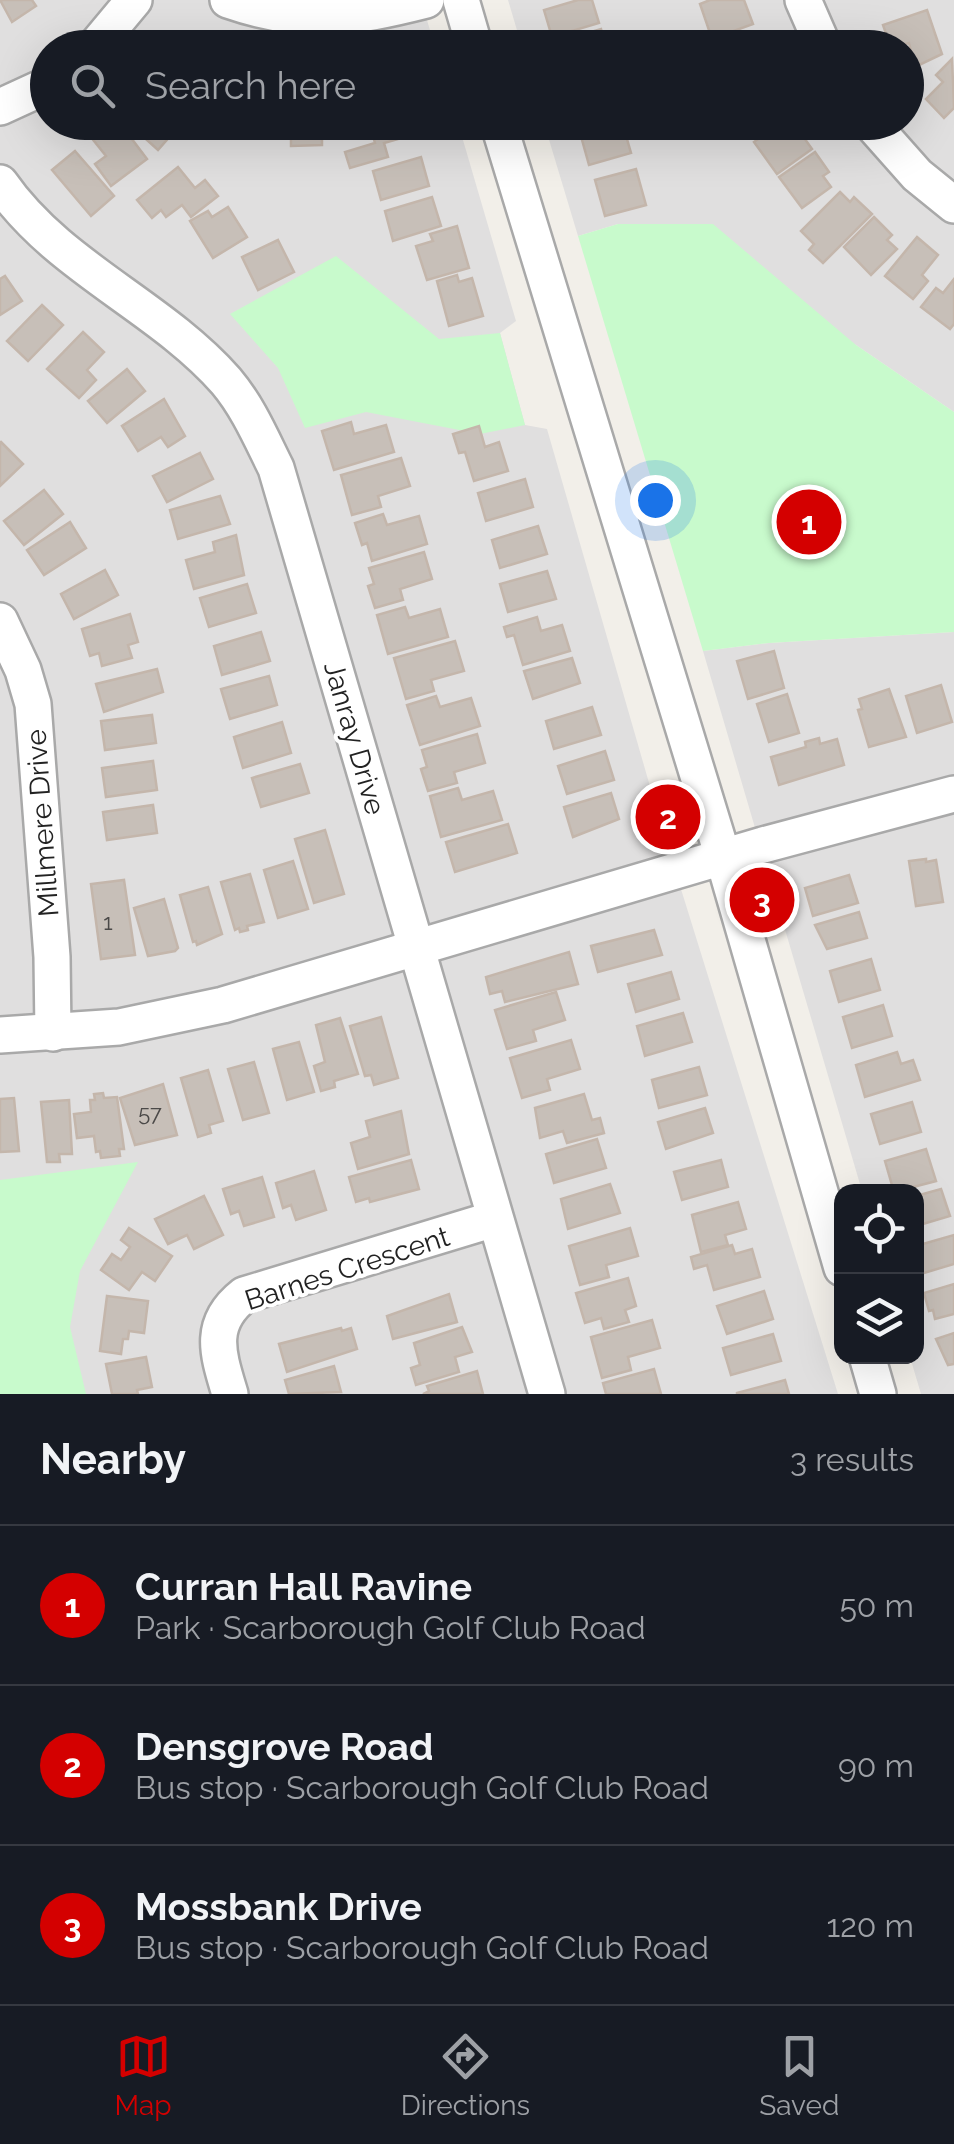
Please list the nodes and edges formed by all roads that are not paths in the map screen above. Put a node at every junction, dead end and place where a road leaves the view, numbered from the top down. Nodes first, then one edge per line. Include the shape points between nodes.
1 (134, 0) edge
2 (228, 0) edge
3 (426, 0) edge
4 (461, 0) edge
5 (803, 0) edge
6 (109, 30) edge
7 (470, 30) edge
8 (816, 30) edge
9 (30, 92) edge
10 (0, 106) edge
11 (504, 140) edge
12 (886, 140) edge
13 (0, 182) edge
14 (954, 205) edge
15 (0, 621) edge
16 (954, 794) edge
17 (723, 857) junction
18 (416, 947) junction
19 (53, 1032) junction
20 (0, 1036) edge
21 (494, 1219) junction
22 (834, 1240) edge
23 (869, 1364) edge
24 (230, 1394) edge
25 (547, 1394) edge
26 (878, 1394) edge

1 - 6 street
2 - 3 street via 286,17 326,18
4 - 7 street
5 - 8 street
9 - 10 street
11 - 17 street
12 - 14 street
13 - 18 street, Janray Drive via 56,246 177,335 243,402 276,468
15 - 19 street, Millmere Drive via 33,704
16 - 17 street
17 - 18 street
17 - 22 street
18 - 19 street via 157,1021
18 - 21 street, Janray Drive
19 - 20 street
21 - 24 street, Barnes Crescent via 244,1295 220,1326
21 - 25 street, Janray Drive
23 - 26 street

